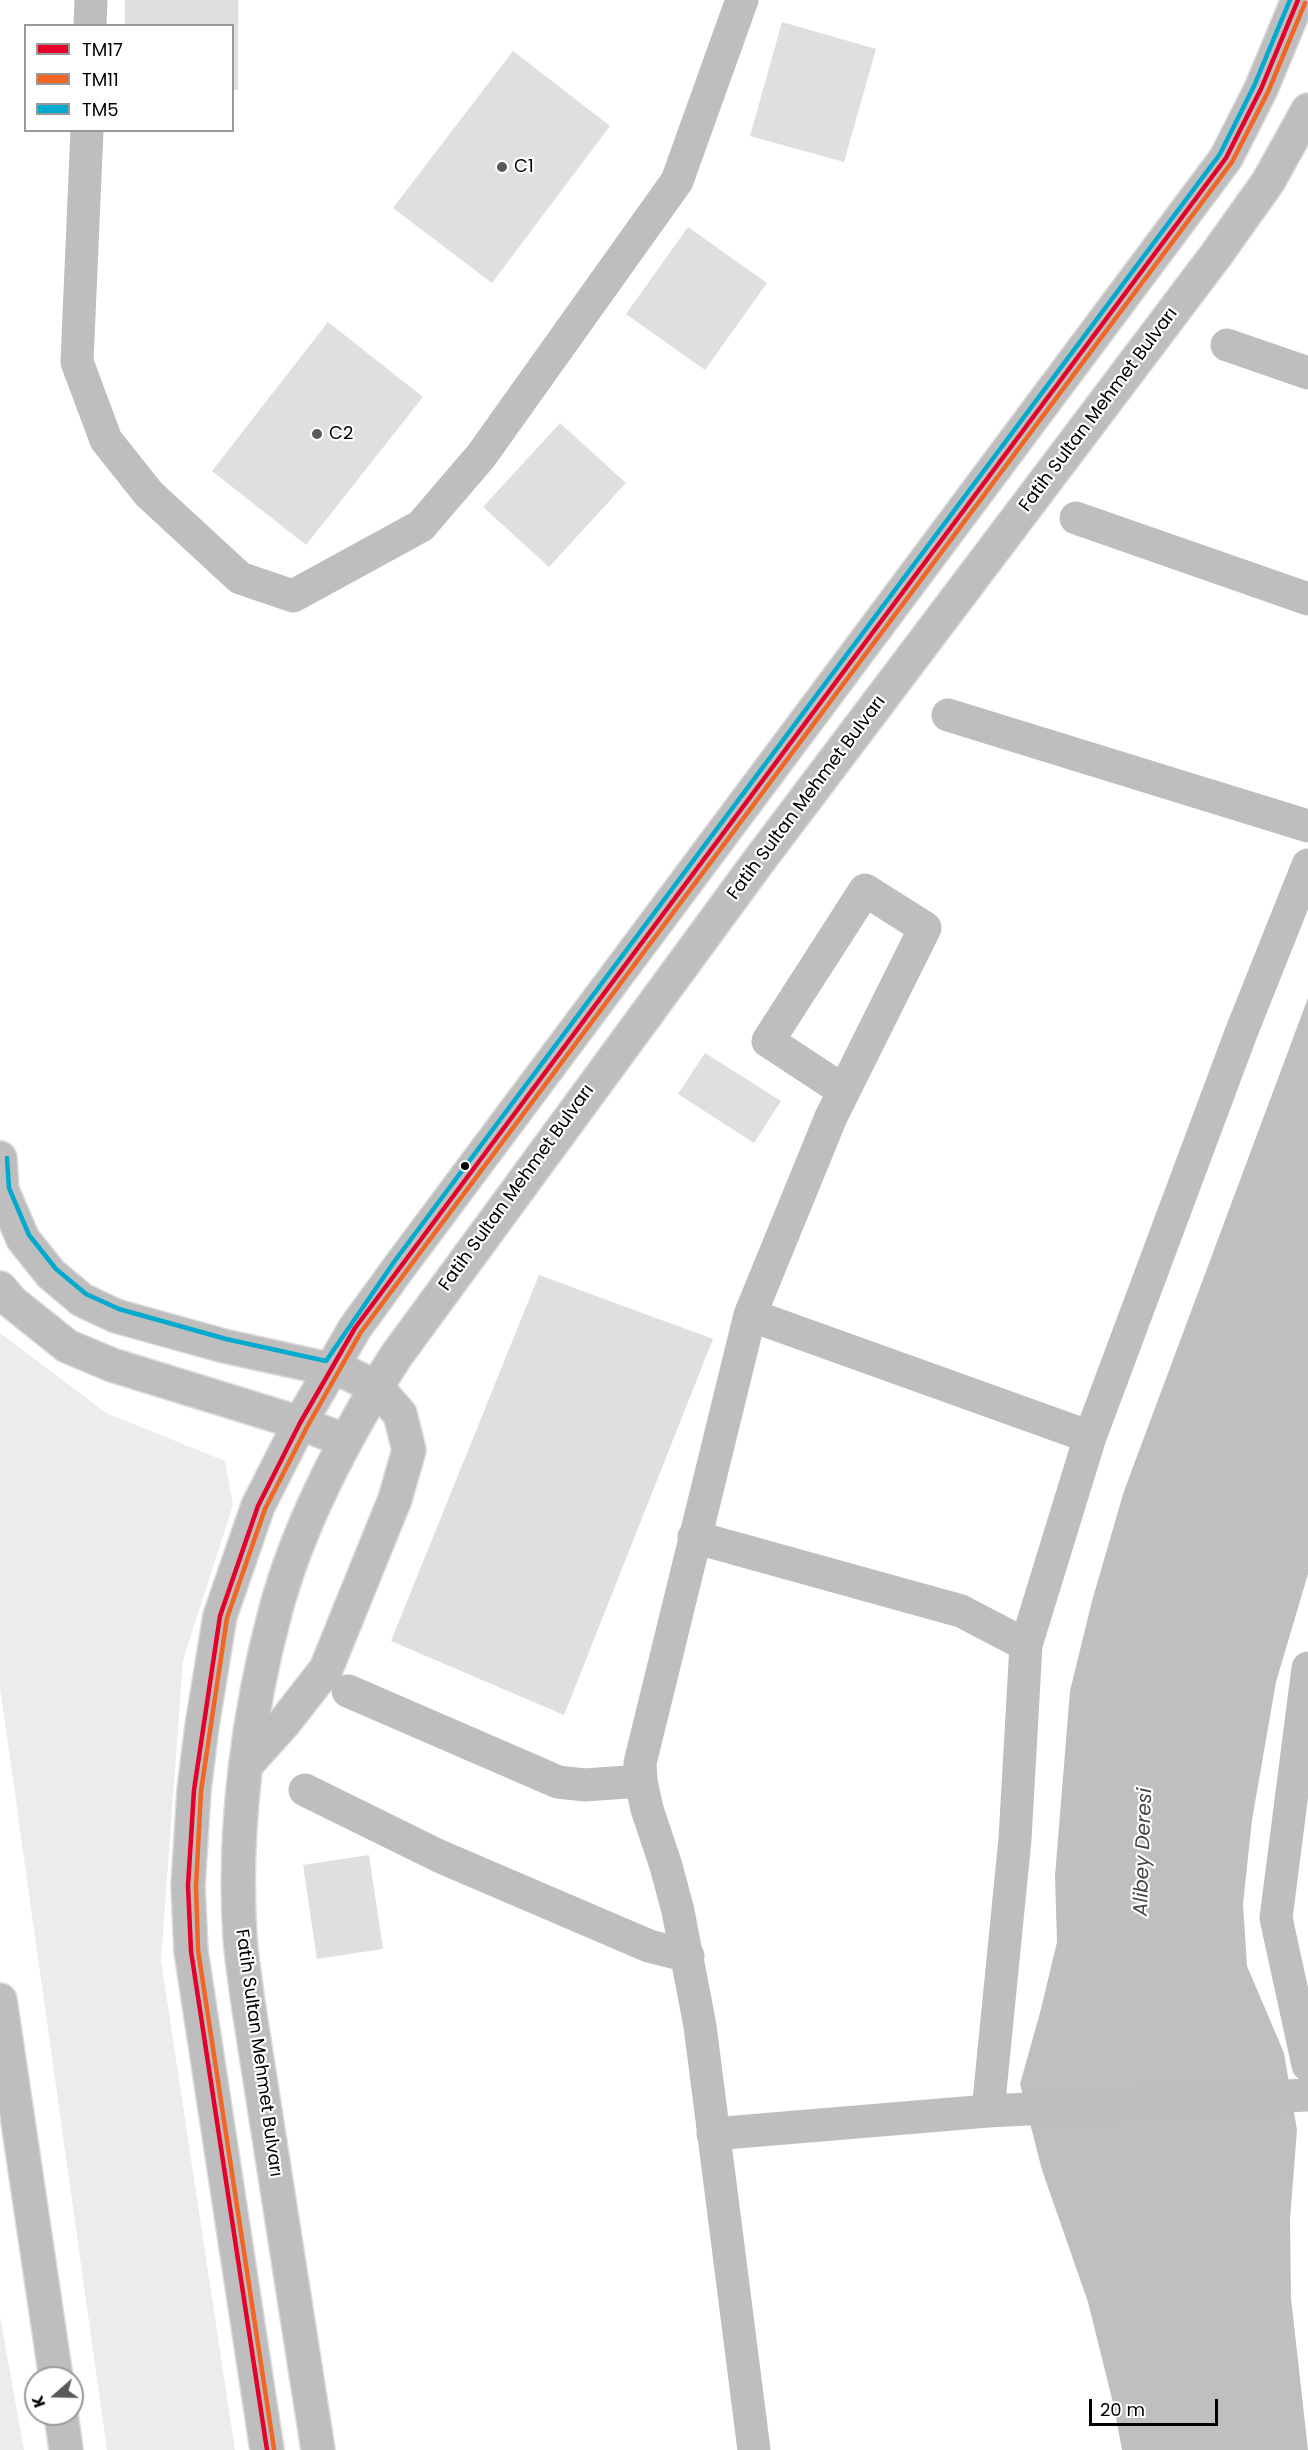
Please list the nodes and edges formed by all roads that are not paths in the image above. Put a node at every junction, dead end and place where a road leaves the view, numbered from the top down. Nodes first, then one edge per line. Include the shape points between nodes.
1 (91, 0) edge
2 (742, 0) edge
3 (1298, 0) edge
4 (90, 24) edge
5 (1308, 110) edge
6 (87, 132) edge
7 (1227, 345) dead end
8 (1308, 373) edge
9 (1076, 518) dead end
10 (1308, 599) edge
11 (948, 716) dead end
12 (1308, 826) edge
13 (1308, 865) edge
14 (844, 1091) junction
15 (0, 1158) edge
16 (0, 1288) edge
17 (750, 1315) junction
18 (329, 1369) junction
19 (376, 1387) junction
20 (300, 1423) junction
21 (1090, 1437) junction
22 (346, 1441) junction
23 (694, 1537) junction
24 (1026, 1645) junction
25 (1308, 1668) edge
26 (348, 1691) dead end
27 (247, 1764) junction
28 (641, 1780) junction
29 (305, 1790) dead end
30 (688, 1956) junction
31 (0, 2000) edge
32 (1308, 2065) edge
33 (1308, 2095) edge
34 (988, 2111) junction
35 (713, 2134) junction
36 (54, 2366) edge
37 (63, 2426) edge
38 (66, 2450) edge
39 (267, 2450) edge
40 (318, 2450) edge
41 (754, 2450) edge

1 - 4 main road
2 - 6 main road via 676,181 481,456 421,526 293,596 240,578 149,494 106,440 77,362
3 - 18 main road via 1261,89 1226,158 400,1266
5 - 19 main road, Fatih Sultan Mehmet Bulvarı via 1268,182 1216,255 758,862 492,1221
7 - 8 main road
9 - 10 main road
11 - 12 main road
13 - 21 main road
14 - 14 main road via 925,928 865,890 768,1041
14 - 17 main road
15 - 18 main road via 2,1190 22,1239 51,1274 82,1300 116,1316 224,1346
16 - 20 main road via 67,1346 112,1365
17 - 21 main road
17 - 23 main road
18 - 19 main road
18 - 20 main road
19 - 22 main road, Fatih Sultan Mehmet Bulvarı
19 - 27 main road via 400,1414 409,1450 395,1499 326,1669
20 - 22 main road
20 - 39 main road via 258,1506 220,1616 198,1758 188,1886 190,1951
21 - 24 main road
22 - 27 main road, Fatih Sultan Mehmet Bulvarı via 302,1535 276,1608
23 - 24 main road via 960,1611
23 - 28 main road via 640,1763
24 - 34 main road via 1015,1839
25 - 32 main road via 1276,1918
26 - 28 main road via 558,1782 585,1785
27 - 40 main road, Fatih Sultan Mehmet Bulvarı via 239,1857 240,1937
28 - 30 main road
29 - 30 main road via 449,1860 649,1946
30 - 35 main road
31 - 36 main road
33 - 34 main road
34 - 35 main road
35 - 41 main road
37 - 38 main road

